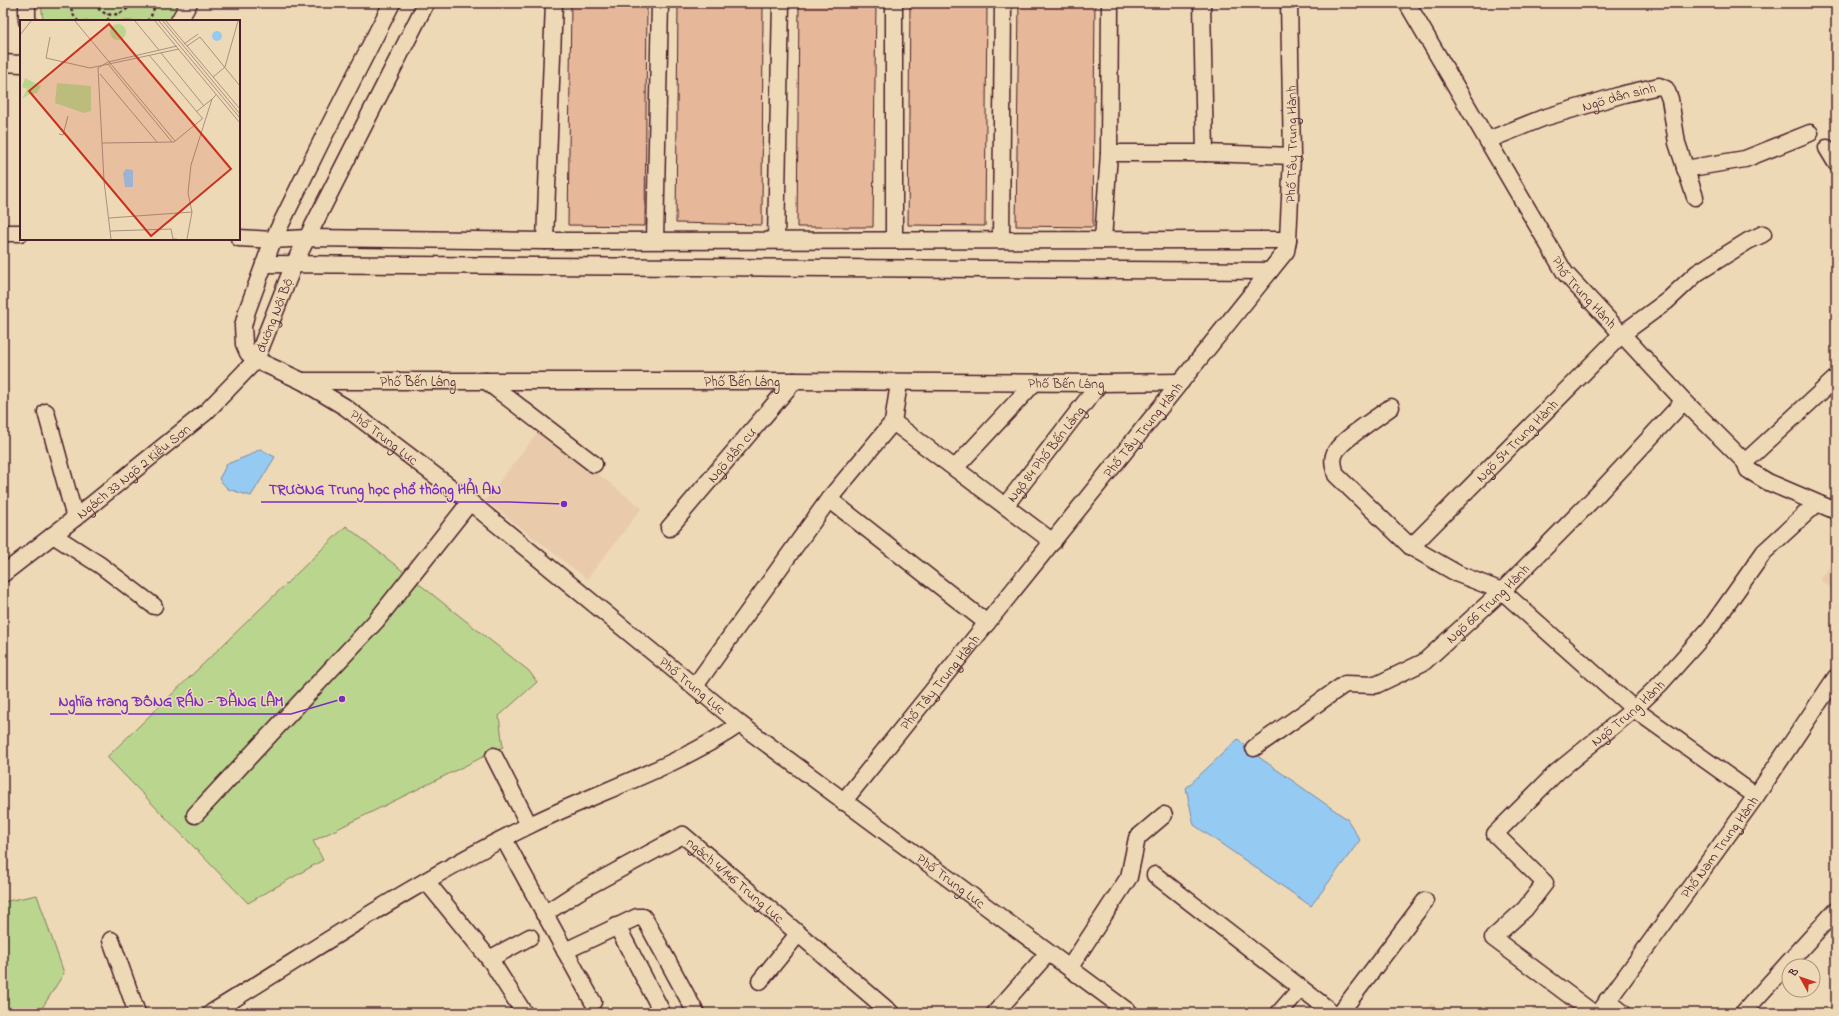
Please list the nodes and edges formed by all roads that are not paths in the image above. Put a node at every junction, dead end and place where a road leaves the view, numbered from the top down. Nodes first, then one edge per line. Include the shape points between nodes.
1 (27, 3) edge
2 (189, 3) edge
3 (392, 3) edge
4 (426, 3) edge
5 (554, 3) edge
6 (660, 3) edge
7 (781, 3) edge
8 (894, 3) edge
9 (1003, 3) edge
10 (1110, 3) edge
11 (1202, 3) edge
12 (1289, 3) edge
13 (1407, 3) edge
14 (27, 20) edge
15 (180, 20) edge
16 (3, 63) edge
17 (20, 64) edge
18 (1810, 133) dead end
19 (1488, 140) junction
20 (1827, 148) dead end
21 (1109, 153) junction
22 (1205, 153) junction
23 (1292, 156) junction
24 (1836, 163) edge
25 (1685, 169) junction
26 (1695, 197) dead end
27 (3, 233) edge
28 (20, 233) edge
29 (1763, 234) dead end
30 (240, 238) edge
31 (307, 238) junction
32 (273, 240) junction
33 (545, 240) junction
34 (655, 240) junction
35 (776, 240) junction
36 (894, 240) junction
37 (1001, 240) junction
38 (1103, 240) junction
39 (1288, 240) junction
40 (264, 264) junction
41 (294, 264) junction
42 (1270, 271) junction
43 (1622, 334) junction
44 (256, 360) junction
45 (1836, 378) edge
46 (302, 381) junction
47 (486, 381) junction
48 (794, 381) junction
49 (1181, 382) junction
50 (899, 383) junction
51 (1034, 383) junction
52 (1100, 383) junction
53 (1684, 401) junction
54 (1391, 407) dead end
55 (46, 412) dead end
56 (893, 422) junction
57 (1745, 462) junction
58 (594, 464) dead end
59 (955, 468) junction
60 (829, 499) junction
61 (470, 502) junction
62 (1816, 504) junction
63 (1005, 506) junction
64 (1836, 511) edge
65 (76, 518) junction
66 (668, 528) dead end
67 (53, 535) junction
68 (1053, 542) junction
69 (1411, 547) junction
70 (3, 574) edge
71 (1502, 591) junction
72 (154, 606) dead end
73 (987, 623) junction
74 (1836, 677) edge
75 (695, 686) junction
76 (1634, 709) junction
77 (740, 724) junction
78 (1254, 748) dead end
79 (494, 756) dead end
80 (1756, 796) junction
81 (843, 802) junction
82 (195, 815) dead end
83 (1164, 815) dead end
84 (529, 825) junction
85 (504, 839) junction
86 (1155, 874) dead end
87 (426, 881) junction
88 (1425, 901) dead end
89 (1836, 910) edge
90 (544, 914) junction
91 (617, 926) junction
92 (798, 934) junction
93 (530, 937) dead end
94 (111, 940) dead end
95 (565, 951) junction
96 (1048, 953) junction
97 (489, 959) junction
98 (1070, 967) junction
99 (760, 981) dead end
100 (1300, 988) junction
101 (593, 1002) dead end
102 (1603, 1007) edge
103 (661, 1010) dead end
104 (886, 1011) edge
105 (136, 1013) edge
106 (211, 1013) edge
107 (524, 1013) edge
108 (696, 1013) edge
109 (995, 1013) edge
110 (1130, 1013) edge
111 (1279, 1013) edge
112 (1333, 1013) edge
113 (1340, 1013) edge
114 (1593, 1013) edge
115 (1623, 1013) edge
116 (1743, 1013) edge

1 - 14 street
2 - 15 street
3 - 32 street, đường Nội Bộ
4 - 31 street, đường Nội Bộ
5 - 33 street
6 - 34 street
7 - 35 street
8 - 36 street
9 - 37 street
10 - 21 street
11 - 22 street
12 - 23 street, Phố Tây Trung Hành
13 - 19 street, Phố Trung Hành
16 - 17 street
18 - 25 street via 1745,159
19 - 25 street, Ngõ dân sinh via 1543,118 1659,86 1666,89 1670,99 1677,143
19 - 43 street, Phố Trung Hành via 1565,273
20 - 24 street
21 - 22 street
21 - 38 street
22 - 23 street
23 - 39 street, Phố Tây Trung Hành
25 - 26 street, Ngõ dân sinh
27 - 28 street
29 - 43 street, Ngõ 54 Trung Hành via 1697,273 1667,301
30 - 32 street
31 - 32 street
31 - 33 street
31 - 41 street, đường Nội Bộ
32 - 40 street, đường Nội Bộ
33 - 34 street
34 - 35 street
35 - 36 street
36 - 37 street
37 - 38 street
38 - 39 street
39 - 42 street, Phố Tây Trung Hành via 1286,252
40 - 41 street
40 - 44 street, đường Nội Bộ via 243,326 244,344 248,353
41 - 42 street
41 - 44 street, đường Nội Bộ
42 - 49 street, Phố Tây Trung Hành
43 - 53 street, Phố Trung Hành
43 - 69 street, Ngõ 54 Trung Hành
44 - 46 street, Phố Trung Lực
44 - 65 street, Ngách 33 Ngõ 2 Kiều Sơn via 206,412
45 - 57 street
46 - 47 street, Phố Bến Láng
46 - 61 street, Phố Trung Lực via 345,407
47 - 48 street, Phố Bến Láng
47 - 58 street
48 - 50 street, Phố Bến Láng
48 - 66 street, Ngõ dân cư
49 - 52 street, Phố Bến Láng
49 - 68 street, Phố Tây Trung Hành
50 - 51 street, Phố Bến Láng
50 - 56 street
51 - 52 street, Phố Bến Láng
51 - 59 street
52 - 63 street, Ngộ 84 Phố Bến Lảng
53 - 57 street, Phố Trung Hành
53 - 71 street, Ngõ 66 Trung Hành via 1595,497
54 - 69 street via 1353,434 1335,451 1332,464 1336,475
55 - 65 street
56 - 59 street
56 - 60 street
57 - 62 street, Phố Trung Hành via 1748,470 1768,482
59 - 63 street
60 - 73 street
60 - 75 street
61 - 75 street, Phố Trung Lực
61 - 82 street via 376,621
62 - 64 street, Phố Trung Hành
62 - 76 street, Ngõ Trung Hành via 1764,552 1711,627
63 - 68 street
65 - 67 street, Ngách 33 Ngõ 2 Kiều Sơn
67 - 70 street, Ngách 33 Ngõ 2 Kiều Sơn
67 - 72 street
68 - 73 street, Phố Tây Trung Hành
69 - 71 street via 1458,574
71 - 76 street
71 - 78 street, Ngõ 66 Trung Hành via 1424,662 1376,685 1345,684
73 - 81 street, Phố Tây Trung Hành
74 - 80 street, Phố Nam Trung Hành
75 - 77 street, Phố Trung Lực
76 - 80 street
76 - 114 street, Ngõ Trung Hành via 1557,772 1495,834 1545,884 1526,909 1493,938
77 - 81 street, Phố Trung Lực
77 - 84 street via 707,746
79 - 84 street
80 - 102 street, Phố Nam Trung Hành
81 - 96 street, Phố Trung Lực
83 - 98 street via 1137,838 1129,877
84 - 85 street
85 - 87 street
85 - 90 street
86 - 100 street
87 - 97 street
87 - 106 street
88 - 113 street
89 - 116 street
90 - 92 street, ngách 4/146 Trung Lực via 578,892 683,835
90 - 95 street
91 - 95 street
91 - 103 street
91 - 108 street via 642,917
92 - 99 street
92 - 104 street, ngách 4/146 Trung Lực
93 - 97 street
94 - 105 street
95 - 101 street
96 - 98 street, Phố Trung Lực
96 - 109 street
97 - 107 street
98 - 110 street, Phố Trung Lực
100 - 111 street
100 - 112 street
102 - 115 street

